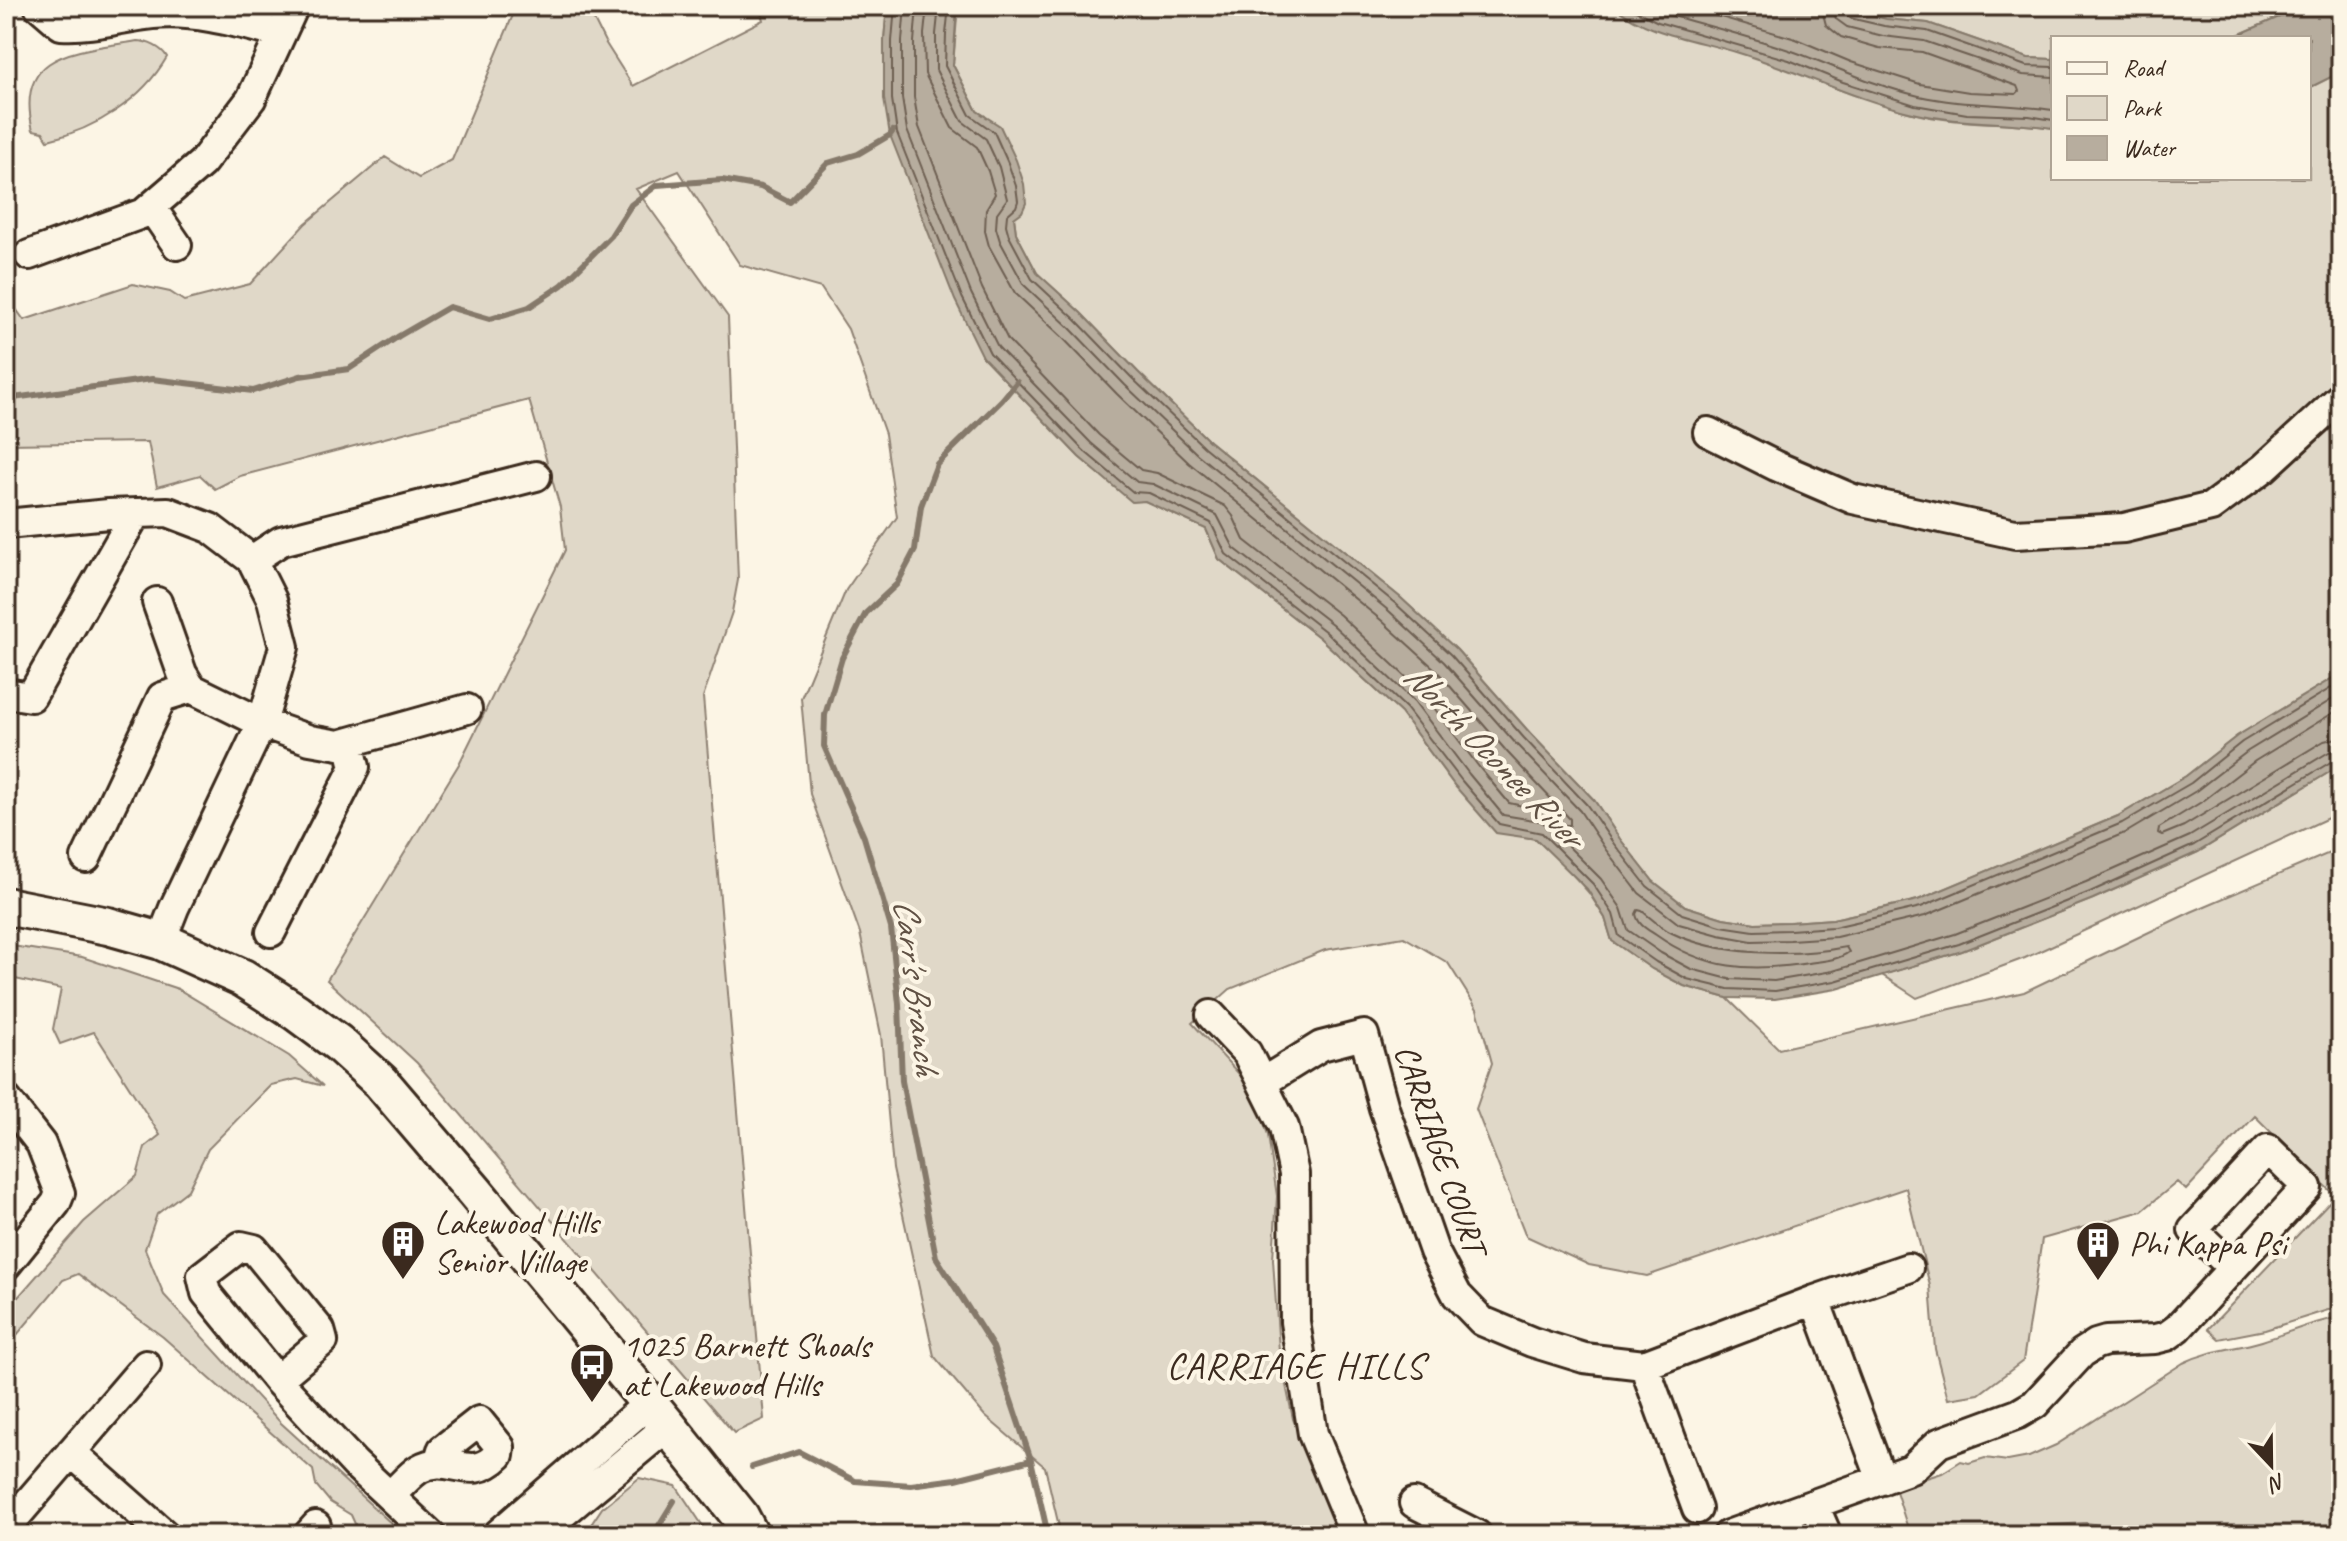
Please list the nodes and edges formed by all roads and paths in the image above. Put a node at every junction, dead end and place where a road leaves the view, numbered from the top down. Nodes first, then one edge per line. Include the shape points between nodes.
1 (39, 6) edge
2 (294, 6) edge
3 (281, 34) junction
4 (151, 207) junction
5 (177, 245) dead end
6 (29, 255) dead end
7 (2341, 397) edge
8 (1708, 432) dead end
9 (536, 476) dead end
10 (136, 513) junction
11 (6, 524) edge
12 (252, 560) junction
13 (157, 602) dead end
14 (191, 688) junction
15 (6, 693) edge
16 (467, 709) dead end
17 (262, 723) junction
18 (349, 742) junction
19 (86, 858) dead end
20 (6, 906) edge
21 (271, 932) dead end
22 (161, 941) junction
23 (1211, 1015) dead end
24 (1263, 1082) junction
25 (6, 1099) edge
26 (10, 1248) edge
27 (1908, 1268) dead end
28 (2233, 1268) dead end
29 (1815, 1300) junction
30 (146, 1365) dead end
31 (1644, 1365) junction
32 (277, 1380) junction
33 (658, 1415) junction
34 (71, 1452) junction
35 (438, 1463) dead end
36 (1882, 1480) junction
37 (390, 1496) junction
38 (1414, 1503) dead end
39 (1814, 1505) junction
40 (1697, 1509) dead end
41 (6, 1528) edge
42 (165, 1535) edge
43 (431, 1535) edge
44 (497, 1535) edge
45 (537, 1535) edge
46 (750, 1535) edge
47 (1355, 1535) edge
48 (1477, 1535) edge
49 (1728, 1535) edge
50 (1827, 1535) edge

1 - 3 street via 61,25 155,14 209,16
2 - 3 street
3 - 4 street via 251,99 202,163
4 - 5 street
4 - 6 street
7 - 8 street via 2264,468 2211,507 2124,528 2015,534 1853,499
9 - 12 street via 281,541
10 - 11 street
10 - 12 street via 168,512 210,528
10 - 15 street via 31,697
12 - 17 street via 272,600 284,647
13 - 14 street
14 - 17 street
14 - 19 street via 162,697
16 - 18 street
17 - 18 street via 310,740
17 - 22 street
18 - 21 street via 355,767
20 - 22 main road
22 - 33 main road via 243,978 328,1035 381,1082
23 - 24 street via 1247,1053
24 - 31 street, CARRIAGE COURT via 1321,1046 1364,1035 1434,1251 1457,1295 1482,1321 1532,1342 1584,1358
24 - 47 street via 1284,1127 1294,1174 1295,1322 1313,1434
25 - 26 street via 41,1144 60,1193
27 - 29 street, CARRIAGE COURT
28 - 36 street via 2167,1336 2096,1344 2035,1404 1939,1443 1911,1469
29 - 31 street, CARRIAGE COURT
29 - 36 street
30 - 34 street
31 - 40 street
32 - 32 street via 206,1293 202,1276 241,1246 254,1249 320,1330 323,1341
32 - 37 street
33 - 44 street
33 - 45 street
33 - 46 main road
34 - 41 street
34 - 42 street
35 - 37 street via 419,1469
36 - 39 street
37 - 43 street
38 - 48 street
39 - 49 street
39 - 50 street

